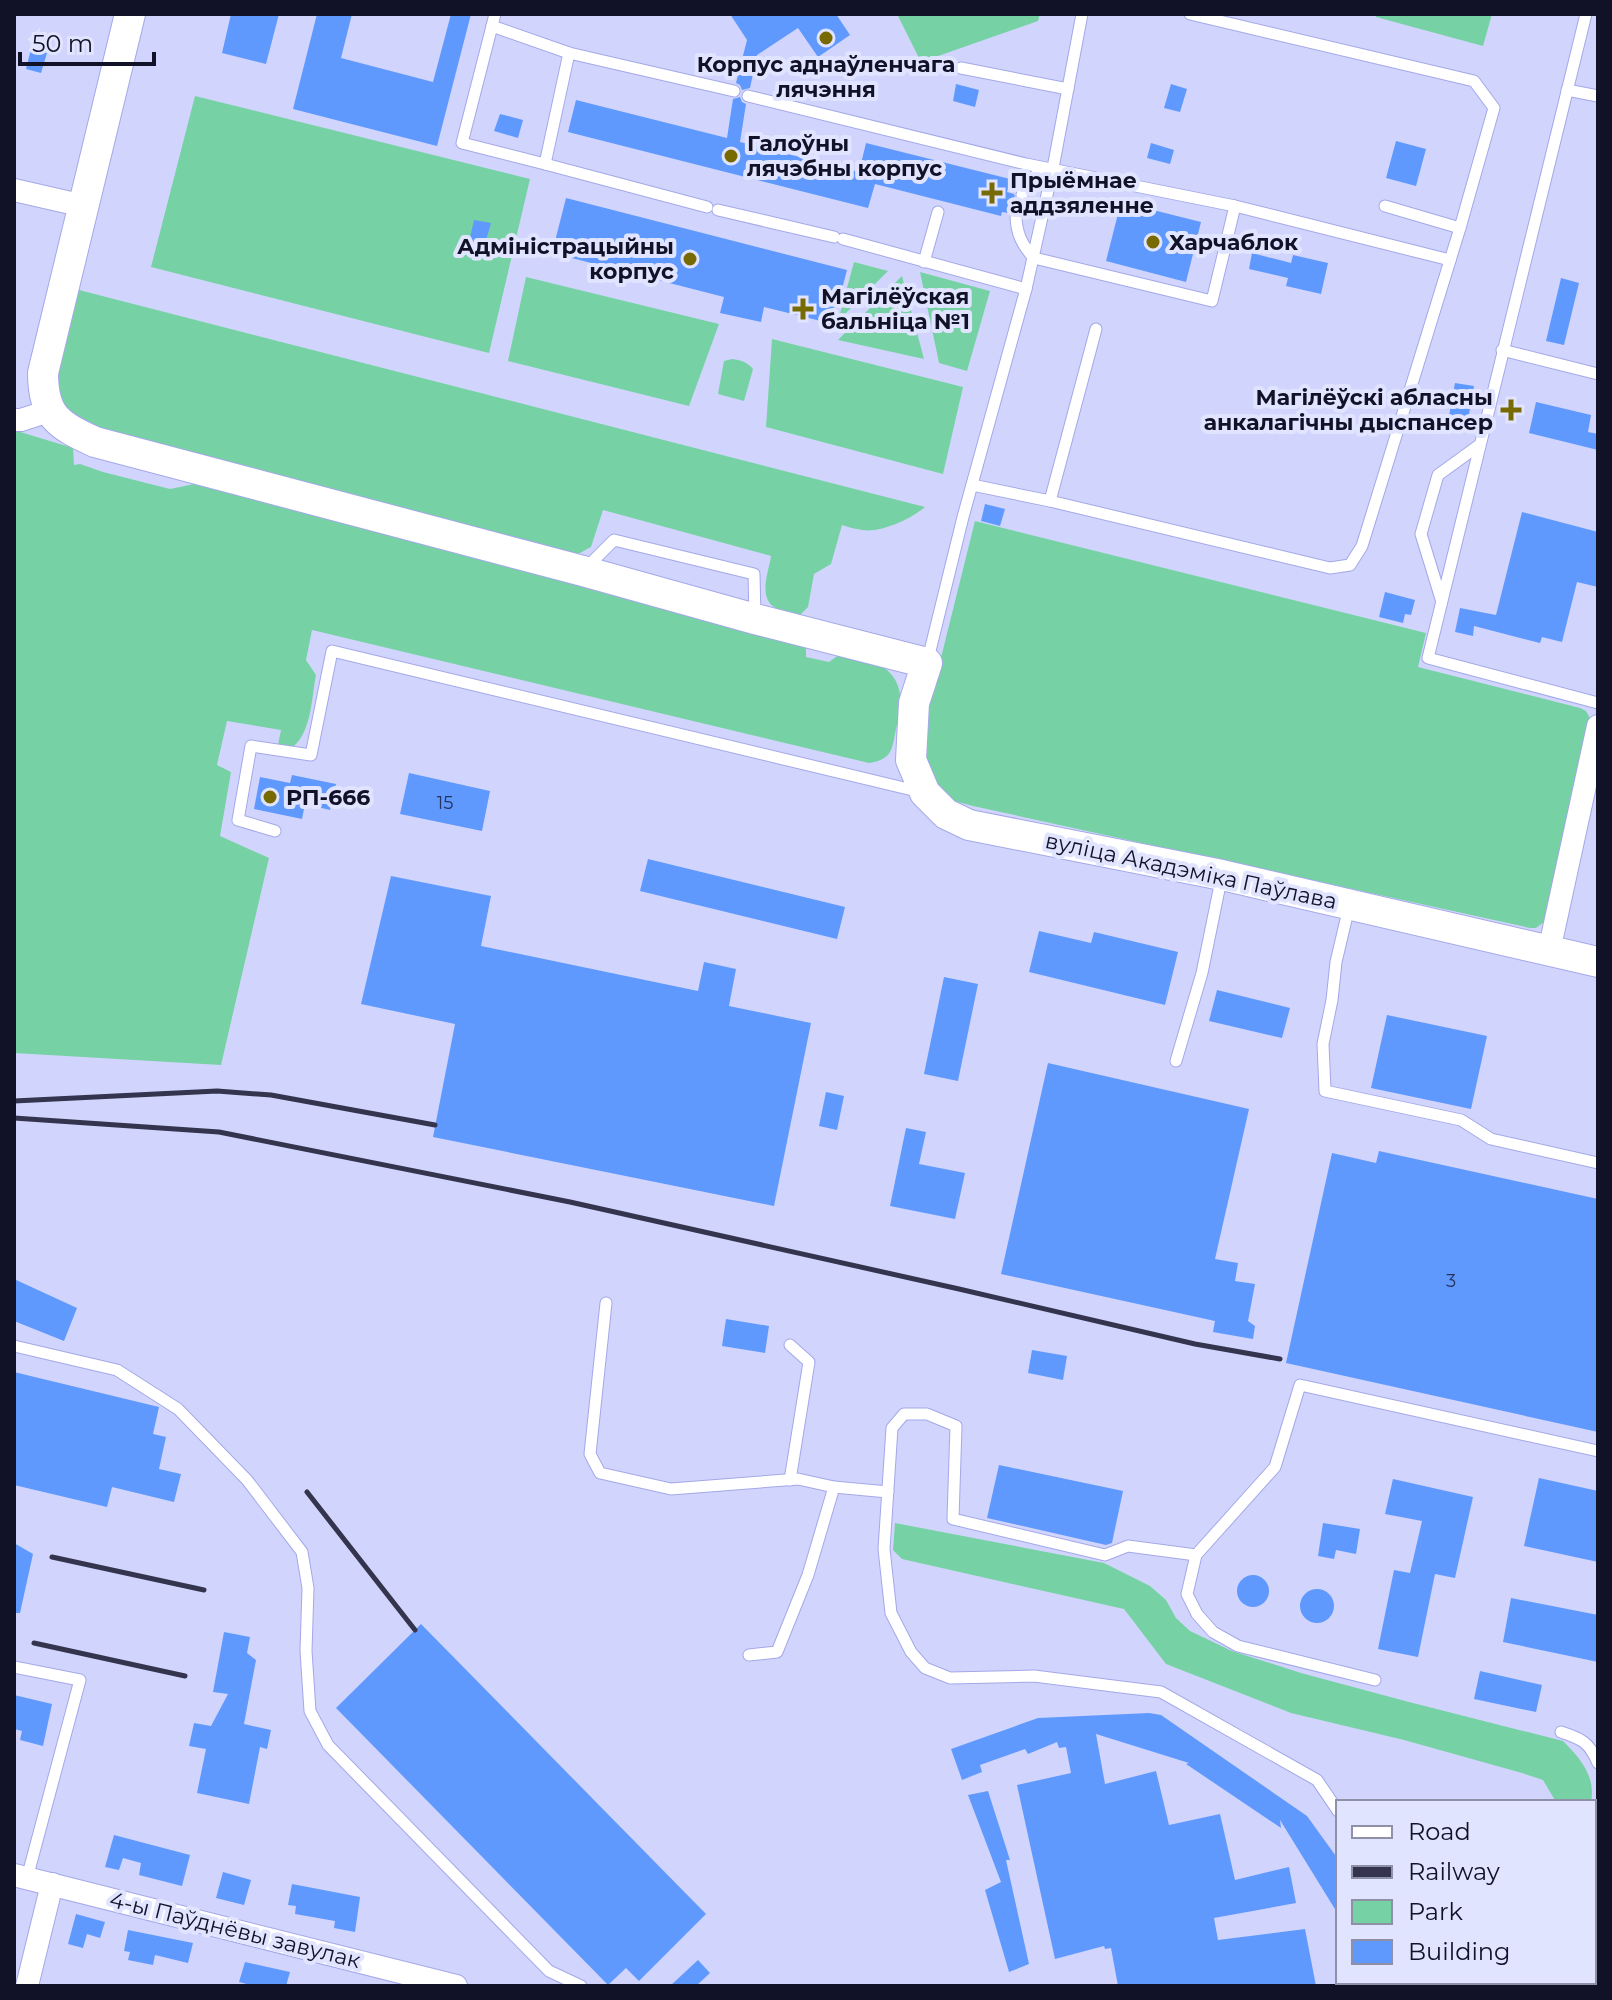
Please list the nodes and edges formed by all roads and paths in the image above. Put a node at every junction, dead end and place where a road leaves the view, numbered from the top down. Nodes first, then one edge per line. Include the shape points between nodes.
1 (130, 14) edge
2 (1082, 14) edge
3 (1190, 14) edge
4 (1586, 14) edge
5 (493, 20) edge
6 (569, 53) junction
7 (961, 68) dead end
8 (1068, 89) junction
9 (1567, 90) junction
10 (734, 91) dead end
11 (748, 96) dead end
12 (1598, 96) edge
13 (545, 164) junction
14 (1053, 168) junction
15 (14, 190) edge
16 (1022, 195) dead end
17 (84, 206) junction
18 (1235, 206) junction
19 (1385, 206) dead end
20 (938, 212) dead end
21 (1016, 215) dead end
22 (1460, 228) junction
23 (1034, 258) junction
24 (1450, 260) junction
25 (924, 262) junction
26 (1026, 289) junction
27 (1096, 329) dead end
28 (1502, 350) junction
29 (1598, 374) edge
30 (49, 411) junction
31 (14, 420) edge
32 (1479, 446) junction
33 (972, 485) junction
34 (1050, 501) junction
35 (583, 571) junction
36 (1441, 600) junction
37 (755, 619) junction
38 (927, 663) junction
39 (1598, 703) edge
40 (1598, 726) edge
41 (925, 793) junction
42 (275, 831) dead end
43 (1222, 875) junction
44 (1349, 905) junction
45 (1549, 951) junction
46 (1598, 962) edge
47 (1176, 1061) dead end
48 (1598, 1163) edge
49 (606, 1303) dead end
50 (790, 1345) dead end
51 (14, 1346) edge
52 (1598, 1451) edge
53 (790, 1480) junction
54 (834, 1487) junction
55 (888, 1492) junction
56 (1196, 1555) junction
57 (749, 1655) dead end
58 (14, 1667) edge
59 (1375, 1680) dead end
60 (1561, 1732) dead end
61 (1598, 1763) edge
62 (1336, 1808) edge
63 (20, 1876) edge
64 (52, 1884) junction
65 (27, 1986) edge
66 (456, 1986) edge
67 (581, 1986) edge

1 - 17 main road
2 - 8 lane
3 - 22 lane via 1474,81 1494,108
4 - 9 lane
5 - 6 lane
5 - 13 lane via 462,143
6 - 10 lane
6 - 13 lane
7 - 8 lane
8 - 14 lane
9 - 12 lane
9 - 28 lane
11 - 14 lane
13 - 25 lane
14 - 16 lane via 1039,172
14 - 18 lane
14 - 23 lane
15 - 17 street
17 - 30 main road via 43,373
18 - 23 lane via 1212,301
18 - 24 lane
19 - 22 lane
20 - 25 lane
21 - 23 lane via 1022,244
22 - 24 lane
23 - 26 lane
24 - 34 lane via 1362,546 1350,565 1330,568
25 - 26 lane
26 - 33 lane
27 - 34 lane
28 - 29 lane
28 - 32 lane
30 - 31 street
30 - 35 main road via 68,429 95,442
32 - 36 lane
32 - 36 lane via 1438,475 1421,534
33 - 34 lane
33 - 38 lane
35 - 37 main road
35 - 37 lane via 614,540 754,574
36 - 39 lane via 1428,658
37 - 38 main road
38 - 41 main road, вуліца Акадэміка Паўлава via 914,703 911,760
40 - 45 street
41 - 42 lane via 332,651 311,755 251,746 238,820
41 - 43 main road, вуліца Акадэміка Паўлава via 946,814 969,825
43 - 44 main road, вуліца Акадэміка Паўлава
43 - 47 lane via 1202,973
44 - 45 main road, вуліца Акадэміка Паўлава
44 - 48 lane via 1323,1044 1325,1091 1461,1120 1491,1139
45 - 46 main road, вуліца Акадэміка Паўлава
49 - 53 lane via 590,1454 600,1473 671,1489
50 - 53 lane via 809,1362
51 - 67 lane via 117,1370 178,1409 247,1480 302,1552 308,1588 310,1711 328,1745 549,1971
52 - 56 lane via 1300,1385 1275,1467
53 - 54 lane
54 - 55 lane
54 - 57 lane via 808,1575 777,1652
55 - 56 lane via 892,1428 904,1414 927,1414 956,1426 953,1519 1105,1555 1128,1546
55 - 62 lane via 884,1549 891,1613 925,1668 950,1678 1034,1676 1161,1692 1317,1780
56 - 59 lane via 1187,1594 1213,1632 1238,1646
58 - 63 lane via 80,1680
60 - 61 lane via 1590,1746
63 - 64 street, 4-ы Паўднёвы завулак
64 - 65 street
64 - 66 street, 4-ы Паўднёвы завулак

